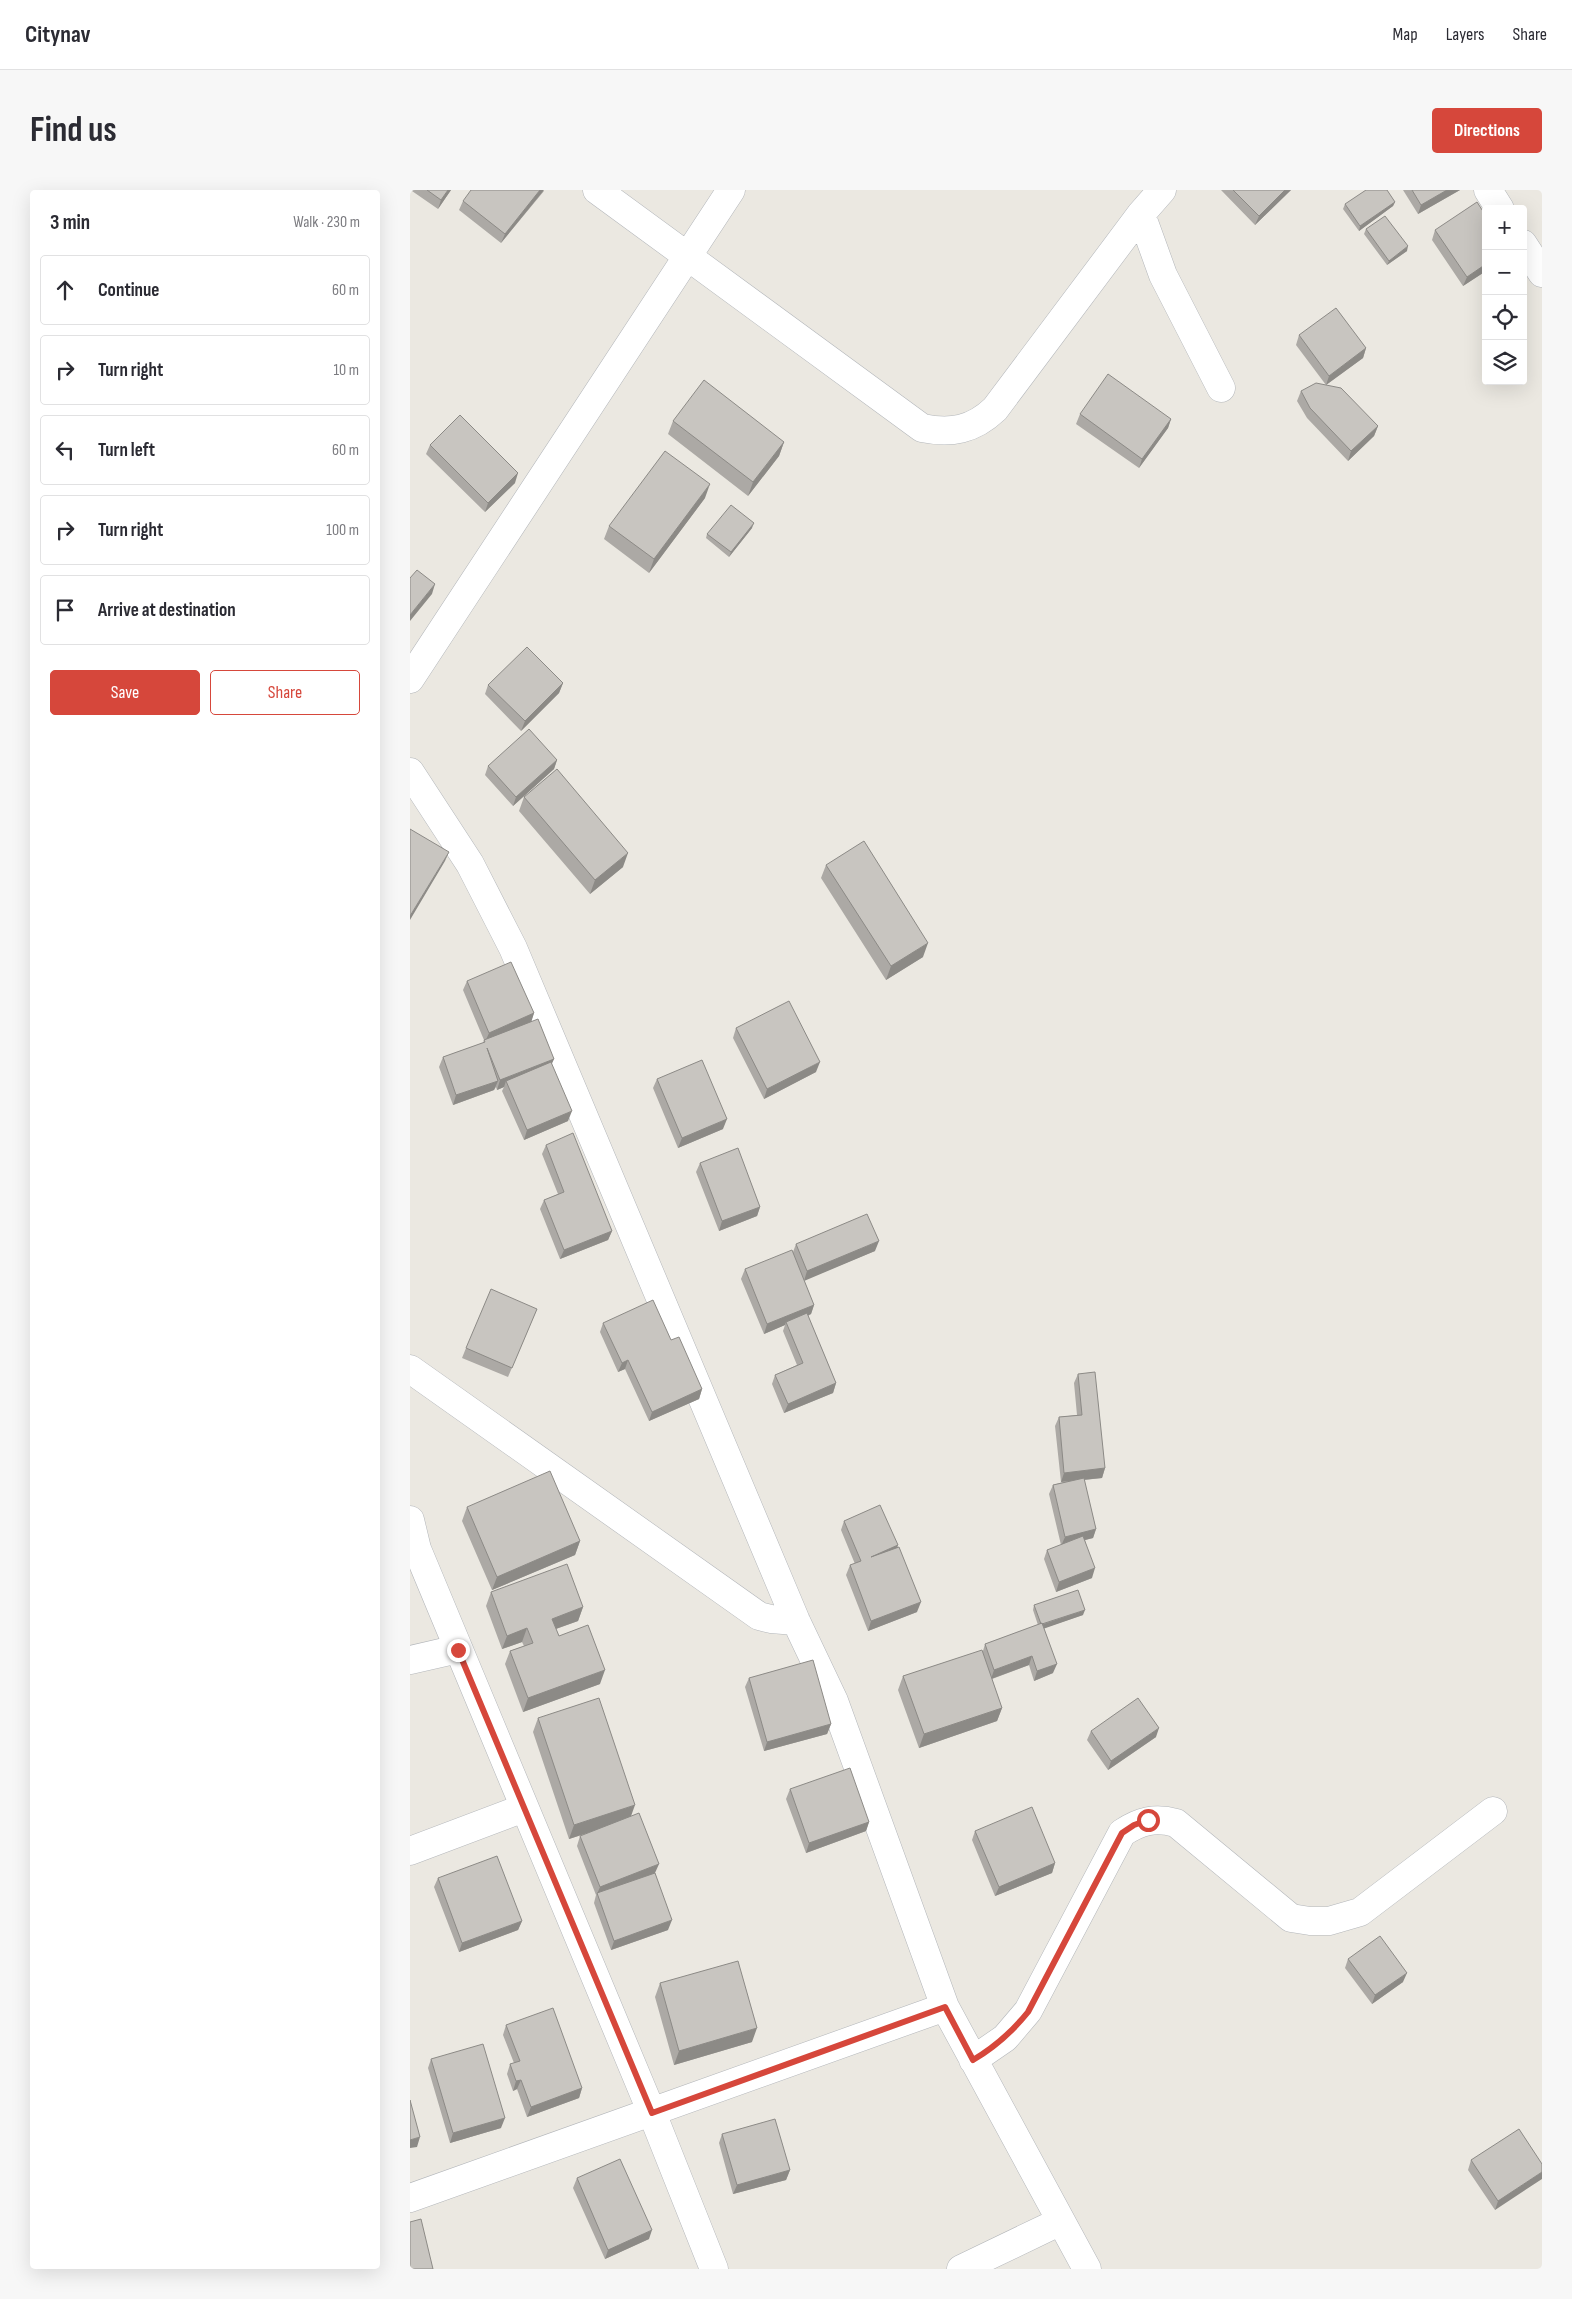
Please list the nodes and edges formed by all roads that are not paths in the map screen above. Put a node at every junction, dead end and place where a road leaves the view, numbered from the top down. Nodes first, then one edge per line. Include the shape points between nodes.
1 (597, 190) edge
2 (731, 190) edge
3 (1162, 190) edge
4 (1488, 190) edge
5 (1497, 205) edge
6 (1140, 214) junction
7 (1527, 250) edge
8 (688, 256) junction
9 (1542, 273) edge
10 (1221, 388) dead end
11 (410, 679) edge
12 (410, 772) edge
13 (410, 1369) edge
14 (410, 1520) edge
15 (796, 1620) junction
16 (458, 1650) junction
17 (410, 1660) edge
18 (524, 1808) junction
19 (1493, 1811) dead end
20 (410, 1851) edge
21 (945, 2007) junction
22 (973, 2060) junction
23 (652, 2113) junction
24 (410, 2198) edge
25 (1059, 2222) junction
26 (714, 2269) edge
27 (961, 2269) edge
28 (1087, 2269) edge

1 - 8 street
2 - 8 street
3 - 6 street
4 - 5 street
6 - 8 street via 995,409 976,424 951,432 922,428
6 - 10 street via 1163,275
7 - 9 street
8 - 11 street
12 - 15 street via 470,864 513,948
13 - 15 street via 759,1616 771,1620
14 - 16 street via 417,1549
15 - 21 street via 834,1701
16 - 17 street
16 - 18 street
18 - 20 street
18 - 23 street
19 - 22 street via 1360,1912 1329,1921 1290,1918 1176,1823 1162,1819 1134,1825 1122,1833 1028,2012 1005,2038
21 - 22 street
21 - 23 street
22 - 25 street
23 - 24 street
23 - 26 street
25 - 27 street
25 - 28 street

